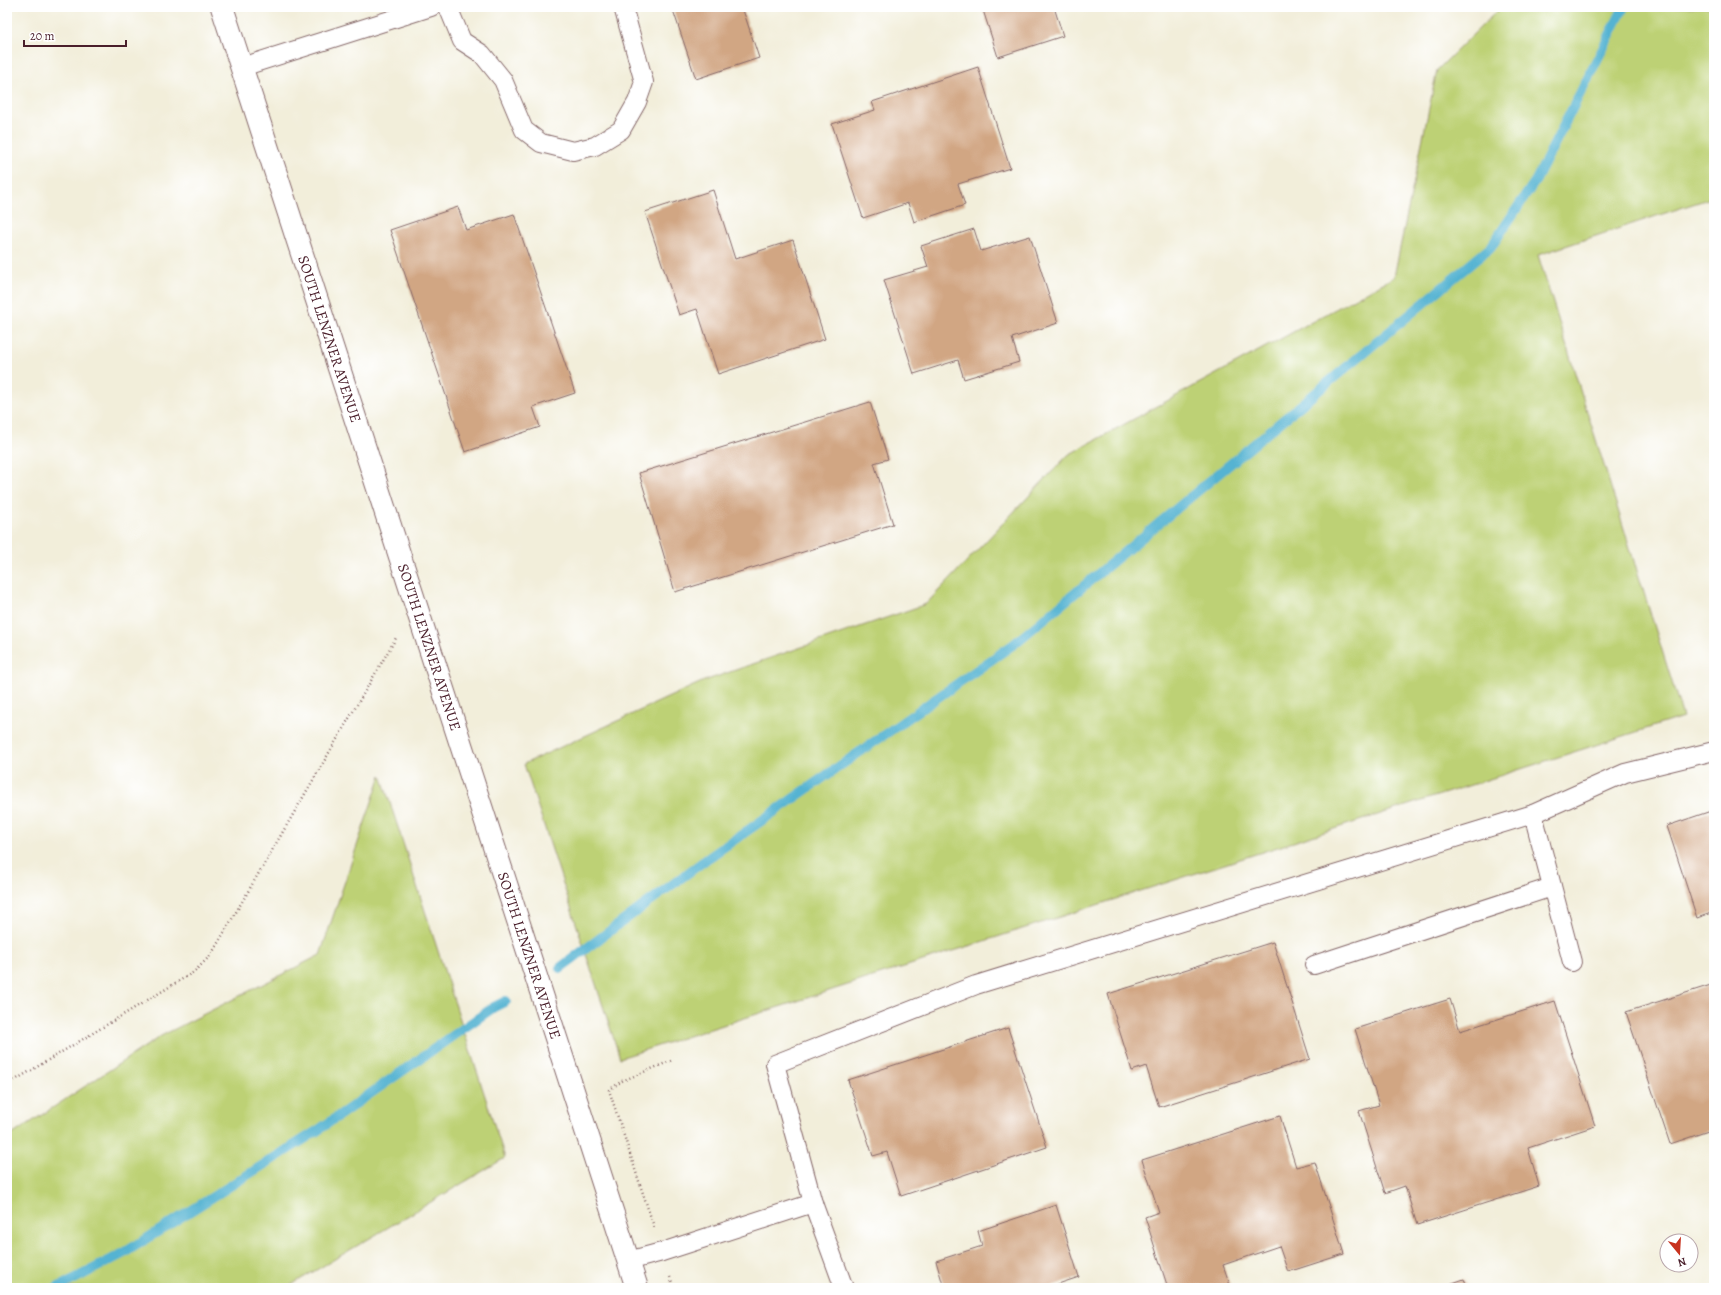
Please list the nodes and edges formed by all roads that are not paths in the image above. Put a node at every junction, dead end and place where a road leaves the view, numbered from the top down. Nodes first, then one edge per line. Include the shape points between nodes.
1 (222, 7) edge
2 (431, 7) edge
3 (448, 7) edge
4 (623, 7) edge
5 (242, 67) junction
6 (1714, 751) edge
7 (1533, 814) junction
8 (1552, 887) junction
9 (1572, 962) dead end
10 (1314, 965) dead end
11 (813, 1203) junction
12 (628, 1260) junction
13 (637, 1288) edge
14 (844, 1288) edge

1 - 5 street, SOUTH LENZNER AVENUE
2 - 5 lane
3 - 4 lane via 462,41 482,54 503,80 524,130 541,143 573,151 595,146 621,130 637,102 644,82
5 - 12 street, SOUTH LENZNER AVENUE
6 - 7 lane via 1625,773
7 - 8 lane
7 - 11 lane via 976,985 775,1064
8 - 9 lane
8 - 10 lane
11 - 12 lane via 662,1252
11 - 14 lane
12 - 13 street, SOUTH LENZNER AVENUE

